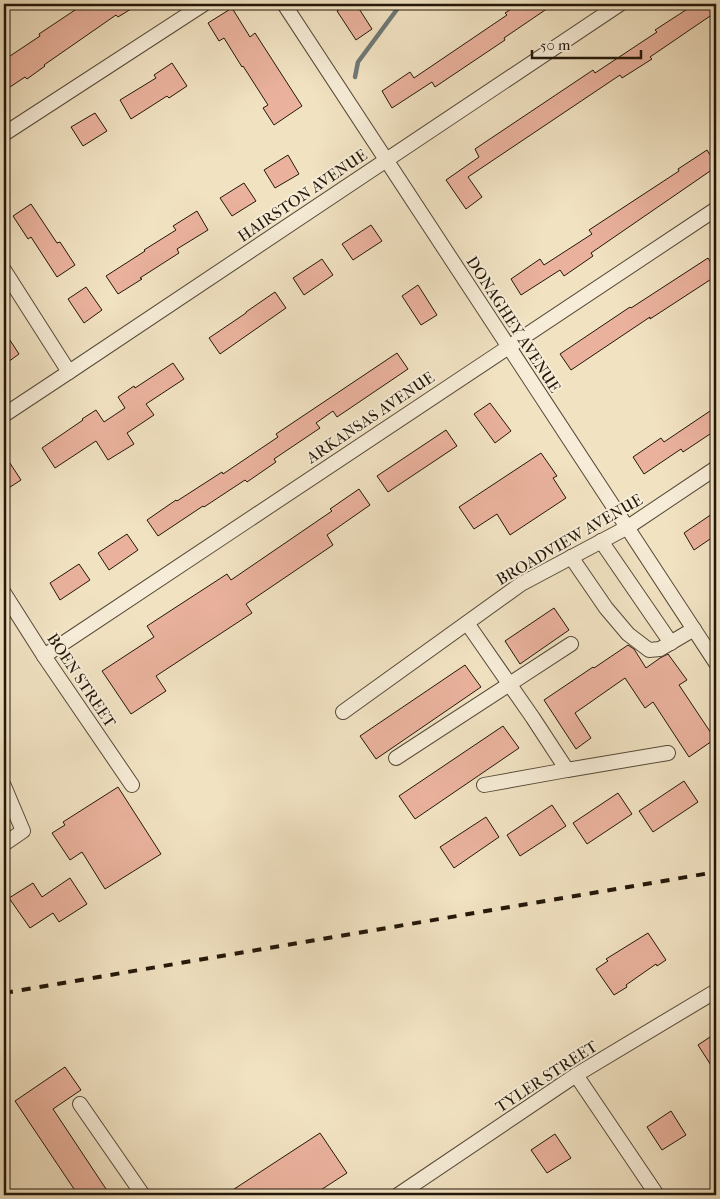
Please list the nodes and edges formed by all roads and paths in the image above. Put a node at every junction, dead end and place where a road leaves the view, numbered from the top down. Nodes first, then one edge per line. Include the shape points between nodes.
1 (204, 4) edge
2 (284, 4) edge
3 (620, 4) edge
4 (4, 134) edge
5 (387, 160) junction
6 (716, 209) edge
7 (4, 270) edge
8 (508, 346) junction
9 (69, 372) junction
10 (4, 415) edge
11 (716, 468) edge
12 (628, 527) junction
13 (601, 541) junction
14 (571, 557) junction
15 (4, 593) edge
16 (467, 623) junction
17 (694, 629) junction
18 (671, 643) junction
19 (571, 644) dead end
20 (44, 656) junction
21 (716, 663) edge
22 (510, 684) junction
23 (343, 712) dead end
24 (668, 753) dead end
25 (396, 758) dead end
26 (567, 770) junction
27 (132, 784) dead end
28 (484, 785) dead end
29 (4, 786) edge
30 (4, 844) edge
31 (716, 991) edge
32 (576, 1075) junction
33 (80, 1104) dead end
34 (143, 1195) edge
35 (398, 1195) edge
36 (658, 1195) edge

1 - 4 street
2 - 5 street, DONAGHEY AVENUE
3 - 5 street, HAIRSTON AVENUE
5 - 8 street, DONAGHEY AVENUE
5 - 9 street, HAIRSTON AVENUE
6 - 8 street, ARKANSAS AVENUE
7 - 9 street
8 - 12 street, DONAGHEY AVENUE
8 - 20 street, ARKANSAS AVENUE
9 - 10 street, HAIRSTON AVENUE
11 - 12 street, BROADVIEW AVENUE
12 - 13 street, BROADVIEW AVENUE
12 - 17 street, DONAGHEY AVENUE
13 - 14 street, BROADVIEW AVENUE
13 - 18 street
14 - 16 street, BROADVIEW AVENUE via 521,584
14 - 18 street via 628,634 649,650
15 - 20 street, BOEN STREET
16 - 22 street
16 - 23 street, BROADVIEW AVENUE
17 - 18 street
17 - 21 street, DONAGHEY AVENUE
19 - 22 street
20 - 27 street, BOEN STREET
22 - 25 street
22 - 26 street
24 - 26 street
26 - 28 street
29 - 30 street via 23,831
31 - 32 street, TYLER STREET
32 - 35 street, TYLER STREET
32 - 36 street
33 - 34 street

